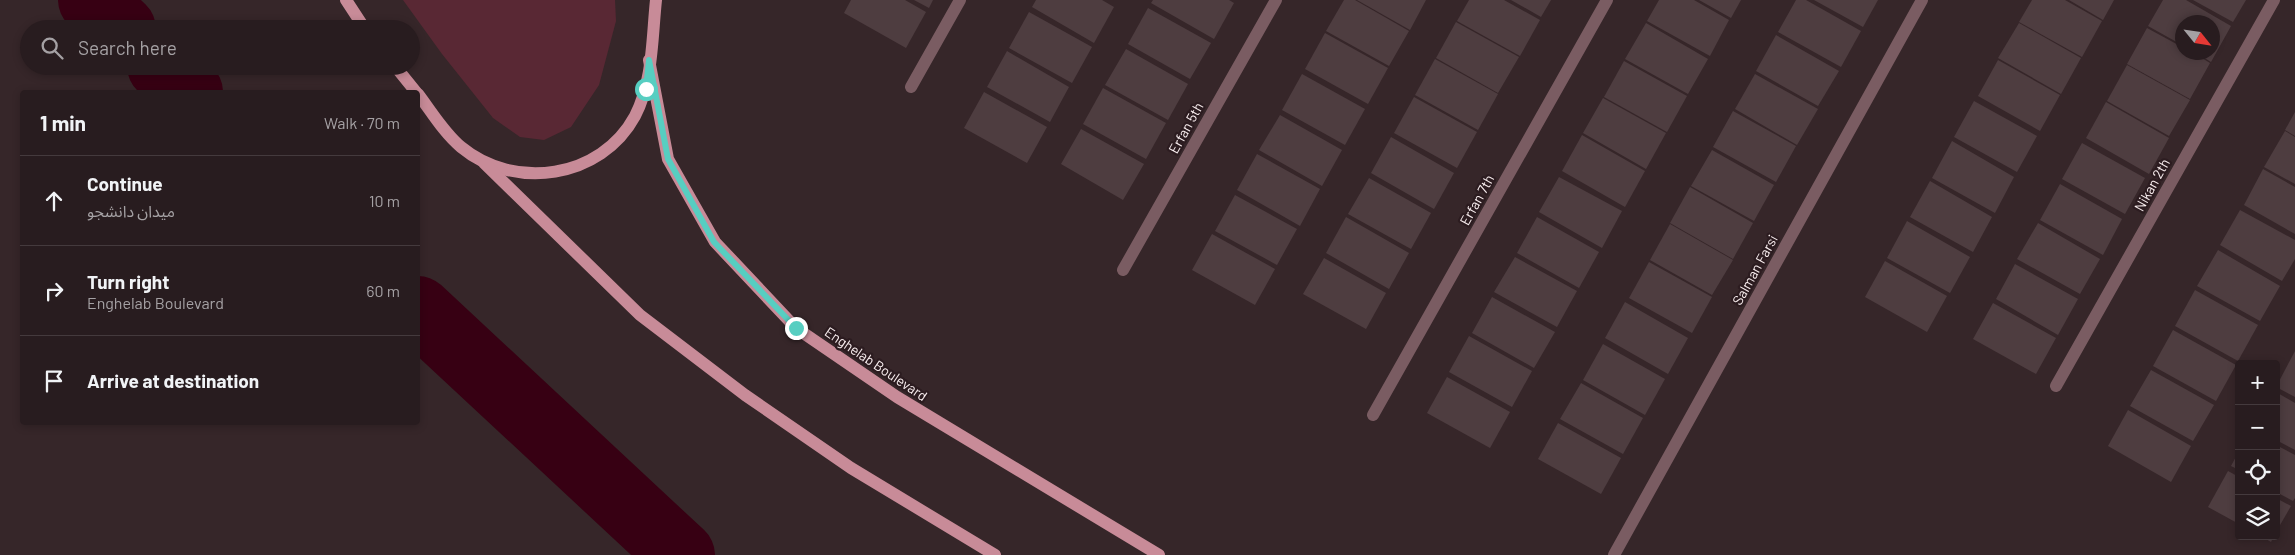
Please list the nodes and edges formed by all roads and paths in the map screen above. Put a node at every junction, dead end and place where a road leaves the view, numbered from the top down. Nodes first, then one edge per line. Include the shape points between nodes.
1 (346, 0) edge
2 (656, 0) edge
3 (960, 0) edge
4 (1276, 0) edge
5 (1607, 0) edge
6 (1922, 0) edge
7 (2274, 0) edge
8 (359, 20) edge
9 (649, 60) junction
10 (402, 75) edge
11 (911, 87) dead end
12 (415, 90) edge
13 (420, 97) edge
14 (484, 163) junction
15 (1123, 270) dead end
16 (2056, 386) dead end
17 (1373, 415) dead end
18 (995, 555) edge
19 (1159, 555) edge
20 (1614, 555) edge

1 - 8 main road
2 - 9 main road
3 - 11 street
4 - 15 street, Erfan 5th
5 - 17 street, Erfan 7th
6 - 20 street, Salman Farsi
7 - 16 street, Nikan 2th
9 - 14 main road via 646,89 635,116 618,139 595,157 568,170 540,175 511,172
9 - 19 main road, Enghelab Boulevard via 668,159 714,242 796,328 897,397
10 - 12 main road
13 - 14 main road via 460,146
14 - 18 main road via 648,321 745,395 851,468

